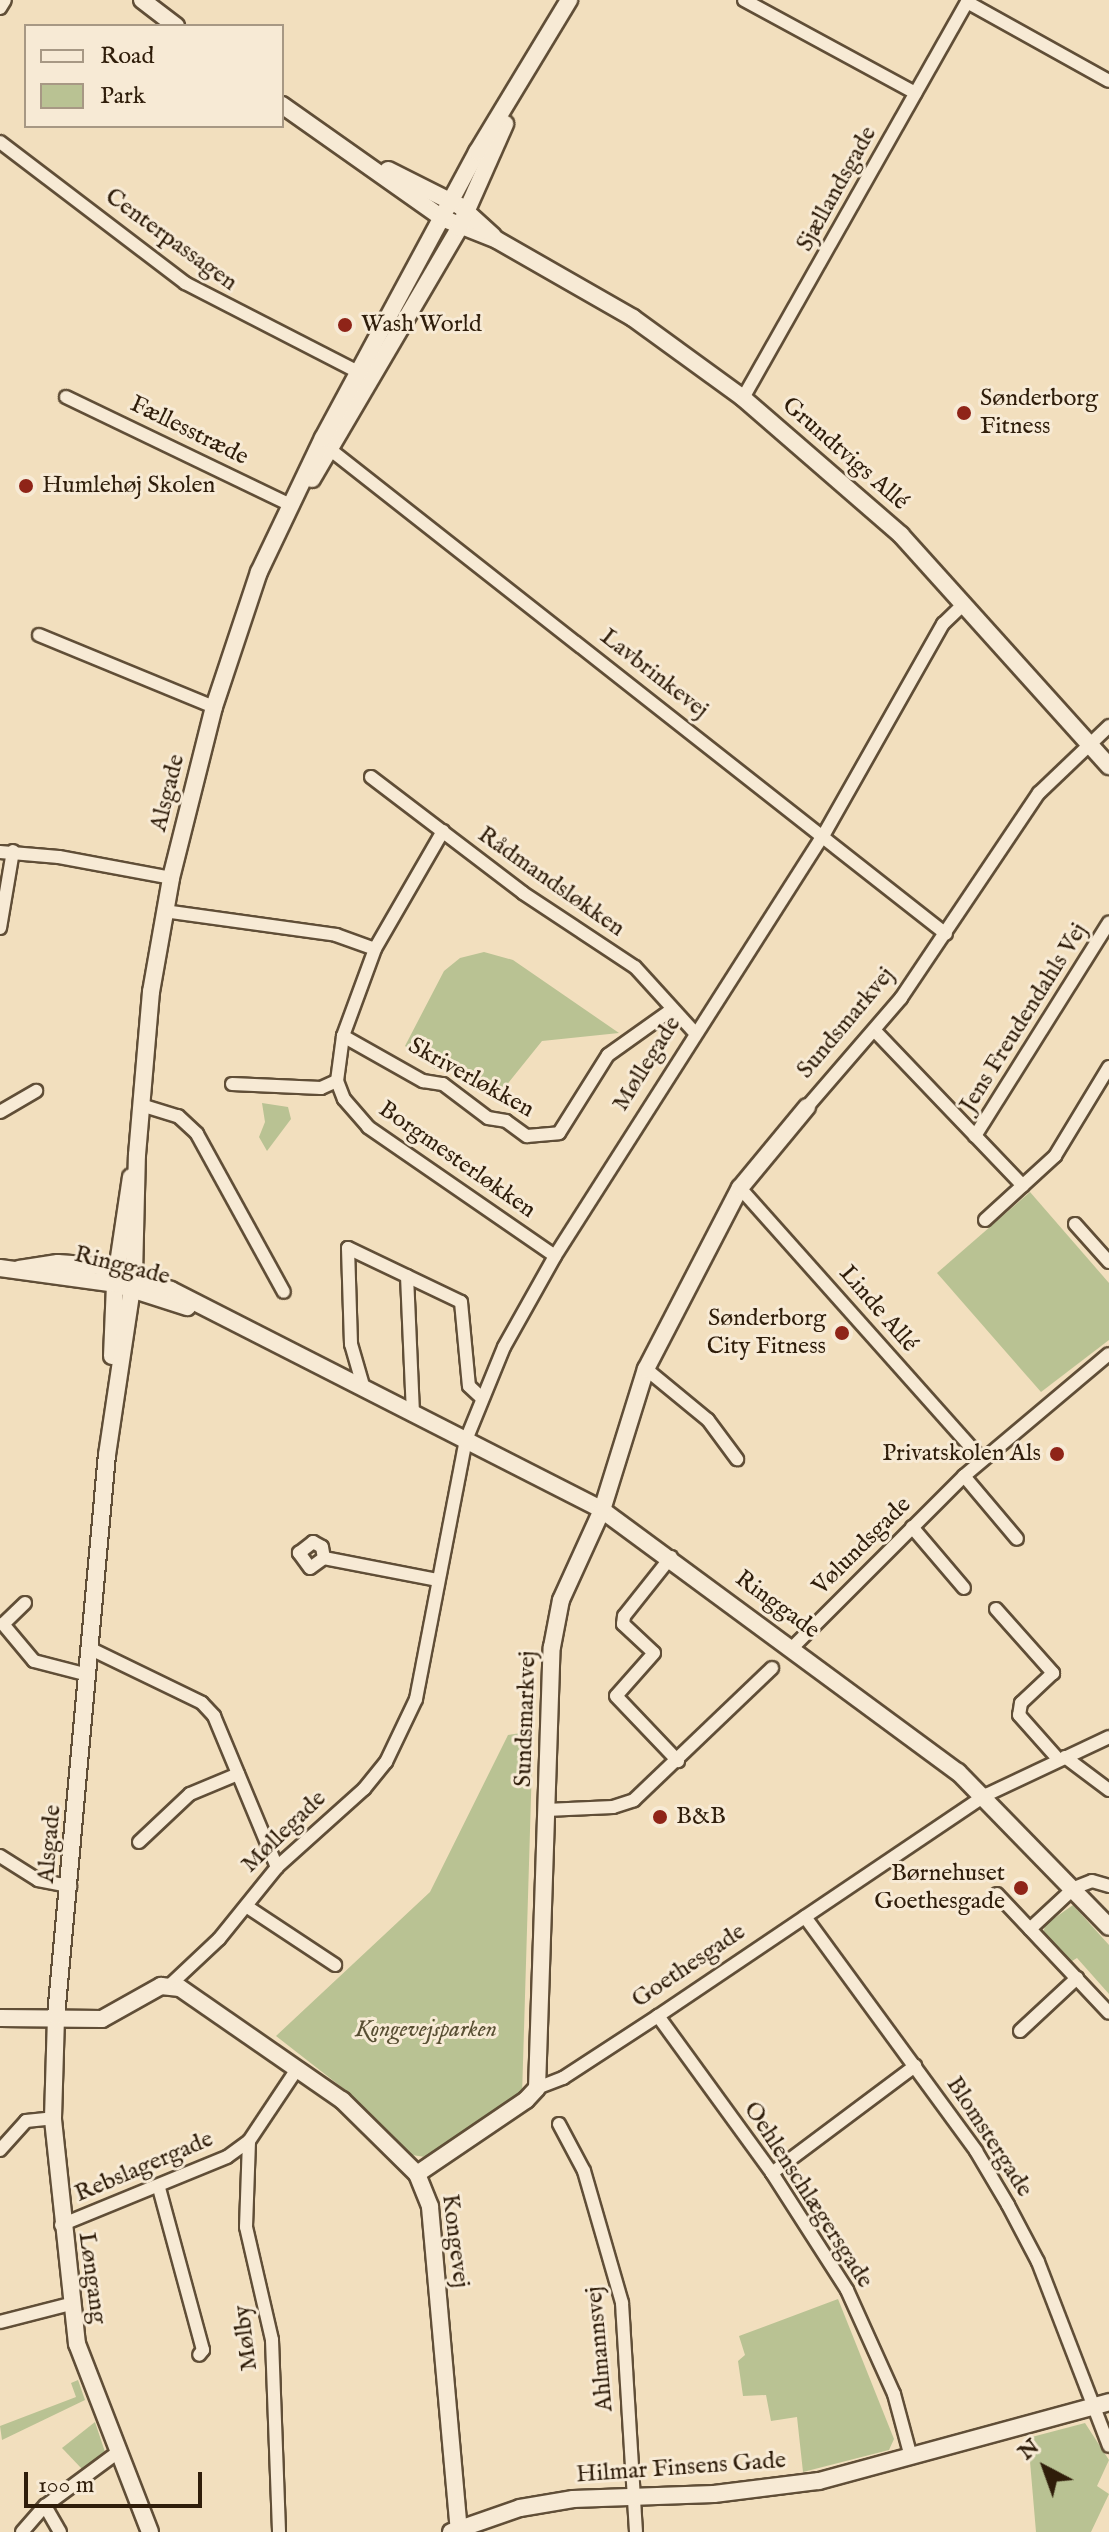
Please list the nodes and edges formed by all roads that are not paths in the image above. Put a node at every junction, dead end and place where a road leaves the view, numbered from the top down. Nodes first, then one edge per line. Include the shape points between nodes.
1 (5, 0) edge
2 (142, 0) edge
3 (569, 0) edge
4 (744, 0) edge
5 (968, 1) edge
6 (0, 8) edge
7 (173, 24) edge
8 (1109, 81) edge
9 (521, 85) junction
10 (915, 93) junction
11 (284, 106) edge
12 (0, 142) edge
13 (354, 155) junction
14 (459, 206) junction
15 (451, 223) junction
16 (497, 240) junction
17 (364, 375) junction
18 (66, 397) dead end
19 (743, 398) junction
20 (332, 451) junction
21 (292, 506) junction
22 (964, 604) junction
23 (39, 635) dead end
24 (214, 707) junction
25 (1109, 726) edge
26 (1088, 743) junction
27 (1109, 766) edge
28 (371, 777) dead end
29 (443, 831) junction
30 (823, 836) junction
31 (6, 852) edge
32 (171, 878) junction
33 (1, 905) edge
34 (164, 911) junction
35 (1109, 922) edge
36 (0, 928) edge
37 (946, 934) junction
38 (375, 949) junction
39 (670, 1011) junction
40 (875, 1031) junction
41 (695, 1033) junction
42 (343, 1036) junction
43 (1109, 1067) edge
44 (337, 1081) junction
45 (232, 1084) dead end
46 (36, 1091) dead end
47 (141, 1105) junction
48 (807, 1107) joint
49 (0, 1112) edge
50 (975, 1136) junction
51 (137, 1155) junction
52 (1023, 1186) junction
53 (740, 1188) junction
54 (985, 1220) dead end
55 (1075, 1224) dead end
56 (555, 1256) junction
57 (1109, 1262) edge
58 (0, 1268) edge
59 (407, 1276) junction
60 (116, 1277) junction
61 (133, 1283) junction
62 (284, 1292) dead end
63 (1109, 1354) edge
64 (646, 1369) junction
65 (364, 1389) junction
66 (114, 1394) junction
67 (482, 1398) junction
68 (413, 1414) junction
69 (466, 1440) junction
70 (737, 1459) dead end
71 (982, 1460) junction
72 (964, 1476) junction
73 (602, 1510) junction
74 (912, 1527) junction
75 (1017, 1539) dead end
76 (671, 1557) junction
77 (324, 1558) dead end
78 (437, 1580) junction
79 (964, 1588) dead end
80 (25, 1603) dead end
81 (996, 1609) dead end
82 (793, 1647) junction
83 (91, 1649) junction
84 (772, 1668) dead end
85 (88, 1675) junction
86 (1109, 1737) edge
87 (1062, 1758) junction
88 (678, 1761) junction
89 (238, 1774) junction
90 (1109, 1790) edge
91 (986, 1795) junction
92 (546, 1810) junction
93 (139, 1842) dead end
94 (0, 1856) edge
95 (277, 1867) junction
96 (70, 1886) junction
97 (1109, 1886) edge
98 (1074, 1888) junction
99 (997, 1894) dead end
100 (246, 1906) junction
101 (805, 1917) junction
102 (1109, 1927) edge
103 (1030, 1929) junction
104 (335, 1965) dead end
105 (1077, 1978) junction
106 (170, 1985) junction
107 (1109, 2013) edge
108 (56, 2016) junction
109 (658, 2016) junction
110 (0, 2018) edge
111 (1020, 2031) dead end
112 (915, 2066) junction
113 (297, 2069) junction
114 (537, 2088) junction
115 (53, 2118) junction
116 (559, 2124) dead end
117 (249, 2141) junction
118 (0, 2150) edge
119 (772, 2173) junction
120 (417, 2174) junction
121 (159, 2188) junction
122 (61, 2225) junction
123 (70, 2304) junction
124 (0, 2322) edge
125 (199, 2355) dead end
126 (1109, 2402) edge
127 (1092, 2406) junction
128 (1109, 2446) edge
129 (117, 2453) junction
130 (911, 2457) junction
131 (632, 2496) junction
132 (45, 2506) junction
133 (456, 2531) edge
134 (22, 2532) edge
135 (60, 2532) edge
136 (150, 2532) edge
137 (279, 2532) edge
138 (636, 2532) edge

1 - 6 street
2 - 7 street
3 - 9 street
4 - 10 street
5 - 8 street
5 - 10 street, Sjællandsgade
9 - 14 street
9 - 14 street
10 - 19 street, Sjællandsgade
11 - 13 street, Grundtvigs Allé
12 - 17 street, Centerpassagen via 185,283
13 - 14 street, Grundtvigs Allé
13 - 15 street, Grundtvigs Allé
14 - 15 street
14 - 16 street, Grundtvigs Allé
15 - 16 street, Grundtvigs Allé
15 - 17 street, Alsgade
15 - 17 street, Alsgade via 412,305
16 - 19 street, Grundtvigs Allé via 633,318
17 - 20 street, Alsgade
17 - 21 street, Alsgade
18 - 21 street, Fællesstræde
19 - 22 street, Grundtvigs Allé via 901,535
20 - 21 street, Alsgade
20 - 30 street, Lavbrinkevej
21 - 24 street, Alsgade via 259,572
22 - 26 street, Grundtvigs Allé
22 - 30 street, Møllegade via 943,624
23 - 24 street
24 - 32 street, Alsgade
25 - 26 street, Sundsmarkvej
26 - 27 street, Grundtvigs Allé
26 - 37 street, Sundsmarkvej via 1017,822
28 - 29 street, Rådmandsløkken
29 - 38 street
29 - 39 street, Rådmandsløkken via 523,893 635,967 659,990
30 - 37 street, Lavbrinkevej
30 - 41 street, Møllegade
31 - 32 street
31 - 33 street
32 - 34 street, Alsgade
33 - 36 street
34 - 38 street via 336,935
34 - 47 street, Alsgade
35 - 50 street, Jens Freudendahls Vej
37 - 40 street, Sundsmarkvej
38 - 42 street
39 - 41 street, Rådmandsløkken
39 - 42 street, Skriverløkken via 608,1055 559,1133 527,1136 506,1121 488,1118 443,1084 423,1081
40 - 48 street, Sundsmarkvej
40 - 50 street, Jens Freudendahls Vej
41 - 56 street, Møllegade
42 - 44 street
43 - 52 street via 1055,1156
44 - 45 street via 321,1088
44 - 56 street, Borgmesterløkken via 344,1099 368,1127
46 - 49 street
47 - 51 street, Alsgade
47 - 62 street via 178,1116 197,1134
48 - 53 street, Sundsmarkvej
50 - 52 street, Jens Freudendahls Vej
51 - 60 street, Alsgade
51 - 61 street, Alsgade
52 - 54 street
53 - 64 street, Sundsmarkvej
53 - 71 street, Linde Allé
55 - 57 street
56 - 67 street, Møllegade
58 - 60 street, Ringgade via 58,1263
59 - 65 street via 348,1248 351,1344
59 - 67 street via 461,1302 469,1386
59 - 68 street
60 - 61 street, Ringgade
60 - 66 street, Alsgade
61 - 65 street, Ringgade
61 - 66 street, Alsgade
63 - 71 street, Vølundsgade
64 - 70 street via 708,1420
64 - 73 street, Sundsmarkvej
65 - 68 street, Ringgade
66 - 83 street, Alsgade
67 - 69 street, Møllegade
68 - 69 street, Ringgade
69 - 73 street, Ringgade
69 - 78 street, Møllegade
71 - 72 street, Vølundsgade
72 - 74 street, Vølundsgade
72 - 75 street
73 - 76 street, Ringgade
73 - 92 street, Sundsmarkvej via 556,1621
74 - 79 street
74 - 82 street, Vølundsgade
76 - 82 street, Ringgade
76 - 88 street via 624,1616 623,1624 654,1653 616,1696
77 - 78 street
78 - 95 street, Møllegade via 416,1699 386,1762 364,1789
80 - 85 street via 3,1624 34,1661
81 - 87 street via 1053,1673 1021,1703 1019,1715
82 - 91 street, Ringgade
83 - 85 street, Alsgade
83 - 89 street via 202,1703 220,1725
84 - 88 street
85 - 96 street, Alsgade
86 - 87 street, Goethesgade
87 - 90 street
87 - 91 street, Goethesgade
88 - 92 street via 634,1800 613,1807
89 - 93 street via 190,1794
89 - 95 street
91 - 98 street, Ringgade
91 - 101 street, Goethesgade
92 - 114 street, Sundsmarkvej
94 - 96 street via 38,1880
95 - 100 street, Møllegade
96 - 108 street, Alsgade
97 - 98 street via 1092,1881
98 - 102 street, Ringgade
98 - 103 street
99 - 103 street
100 - 104 street
100 - 106 street, Møllegade
101 - 109 street, Goethesgade
101 - 112 street, Blomstergade
103 - 105 street
105 - 107 street
105 - 111 street
106 - 108 street, Møllegade via 102,2019
106 - 113 street, Kongevej
108 - 110 street, Møllegade
108 - 115 street, Løngang
109 - 114 street, Goethesgade via 563,2078
109 - 119 street, Oehlenschlægersgade
112 - 119 street
112 - 127 street, Blomstergade via 976,2151 1032,2251
113 - 117 street, Rebslagergade
113 - 120 street, Kongevej via 342,2100
114 - 120 street, Goethesgade
115 - 118 street via 26,2121
115 - 122 street, Løngang
116 - 131 street, Ahlmannsvej via 584,2171 622,2303
117 - 121 street, Rebslagergade
117 - 137 street, Mølby via 246,2227 272,2340
119 - 130 street, Oehlenschlægersgade via 816,2238 872,2342
120 - 133 street, Kongevej via 430,2207
121 - 122 street, Rebslagergade
121 - 125 street via 203,2350
122 - 123 street, Løngang
123 - 124 street
123 - 129 street, Løngang via 77,2344
126 - 127 street, Hilmar Finsens Gade
127 - 128 street, Blomstergade
127 - 130 street, Hilmar Finsens Gade
129 - 132 street
129 - 136 street, Løngang
130 - 131 street, Hilmar Finsens Gade via 770,2490
131 - 133 street, Hilmar Finsens Gade via 520,2508
131 - 138 street, Ahlmannsvej
132 - 134 street
132 - 135 street

